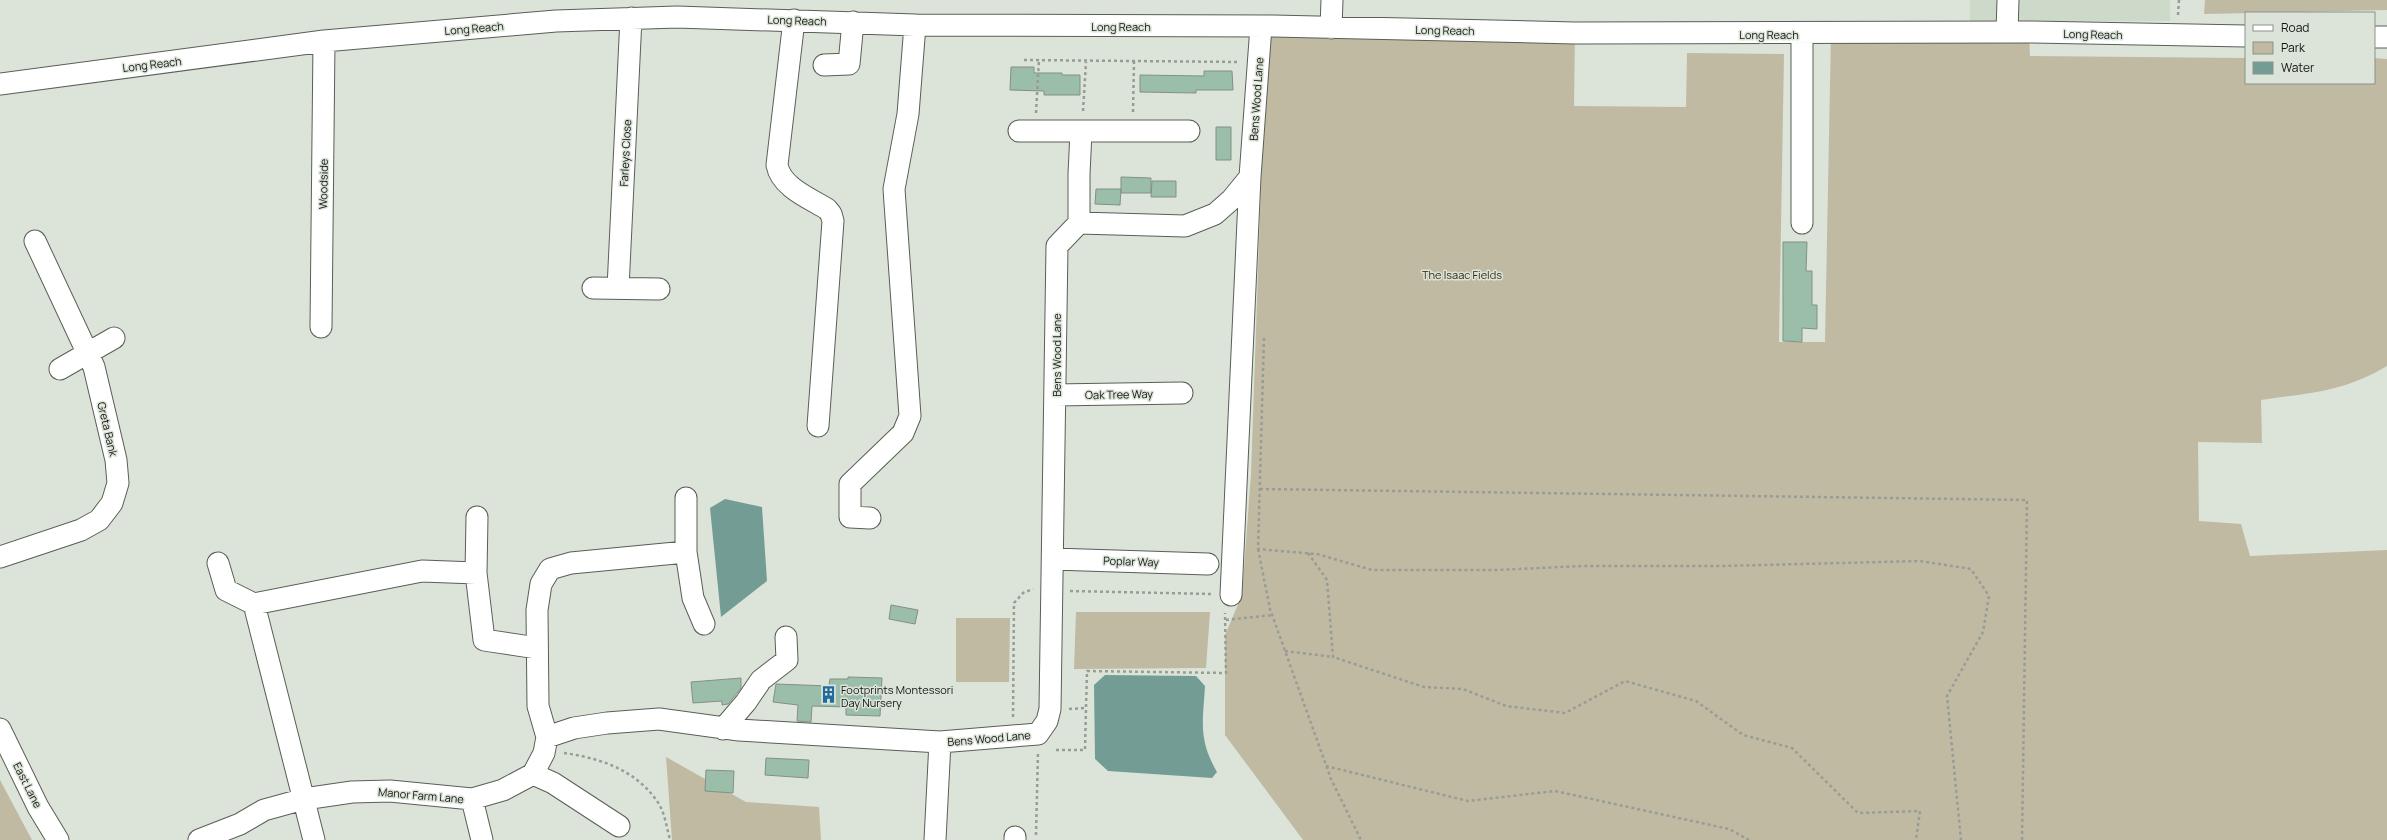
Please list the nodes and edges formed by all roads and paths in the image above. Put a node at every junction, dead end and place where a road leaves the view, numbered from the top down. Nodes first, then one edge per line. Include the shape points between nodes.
1 (1332, 0) edge
2 (2008, 0) edge
3 (631, 18) junction
4 (794, 20) junction
5 (853, 22) junction
6 (915, 26) junction
7 (1261, 26) junction
8 (1331, 28) junction
9 (2007, 32) junction
10 (1802, 34) junction
11 (2245, 36) edge
12 (2375, 37) edge
13 (2387, 37) edge
14 (324, 42) junction
15 (1039, 59) junction
16 (1024, 60) dead end
17 (1134, 61) junction
18 (1086, 62) junction
19 (1258, 62) junction
20 (824, 65) dead end
21 (0, 84) edge
22 (1027, 131) joint
23 (1189, 131) dead end
24 (1081, 132) junction
25 (1132, 132) junction
26 (1250, 177) junction
27 (1079, 223) junction
28 (1802, 223) dead end
29 (35, 241) dead end
30 (593, 288) dead end
31 (618, 288) junction
32 (659, 289) dead end
33 (321, 327) dead end
34 (1264, 337) dead end
35 (114, 338) dead end
36 (88, 353) junction
37 (60, 369) dead end
38 (1182, 393) dead end
39 (1055, 395) junction
40 (818, 426) dead end
41 (1260, 489) junction
42 (686, 498) dead end
43 (477, 517) dead end
44 (870, 518) dead end
45 (1258, 549) junction
46 (686, 552) junction
47 (1308, 553) junction
48 (0, 558) edge
49 (1053, 559) junction
50 (218, 563) dead end
51 (1208, 564) dead end
52 (476, 573) junction
53 (1053, 591) junction
54 (1228, 595) junction
55 (254, 604) junction
56 (1272, 615) junction
57 (1226, 620) junction
58 (704, 624) dead end
59 (786, 637) dead end
60 (537, 648) junction
61 (1285, 651) junction
62 (1333, 657) junction
63 (1086, 708) junction
64 (1050, 709) junction
65 (0, 729) edge
66 (723, 729) junction
67 (1038, 734) junction
68 (1013, 736) junction
69 (940, 742) junction
70 (546, 745) junction
71 (1056, 750) dead end
72 (1326, 766) junction
73 (533, 774) junction
74 (304, 799) junction
75 (472, 800) junction
76 (620, 826) dead end
77 (1015, 839) edge
78 (58, 840) edge
79 (200, 840) edge
80 (314, 840) edge
81 (473, 840) edge
82 (482, 840) edge
83 (670, 840) edge
84 (935, 840) edge
85 (1361, 840) edge
86 (1749, 840) edge
87 (1916, 840) edge
88 (1961, 840) edge
89 (2022, 840) edge

1 - 8 street
2 - 9 street
3 - 4 street, Long Reach
3 - 14 street, Long Reach via 494,26
3 - 31 street, Farleys Close
4 - 5 street, Long Reach
4 - 40 street via 778,174 784,181 827,209 833,221
5 - 6 street, Long Reach
5 - 20 street via 849,64
6 - 7 street, Long Reach
6 - 44 street via 908,114 894,188 910,416 903,433 850,484 850,517
7 - 8 street, Long Reach
7 - 19 street, Bens Wood Lane
8 - 10 street, Long Reach
9 - 10 street, Long Reach
9 - 11 street, Long Reach
10 - 28 street
12 - 13 street
14 - 21 street, Long Reach
14 - 33 street, Woodside
15 - 16 path
15 - 18 path
15 - 22 path
17 - 18 path
17 - 19 path
17 - 25 path
18 - 24 path
19 - 26 street, Bens Wood Lane
22 - 24 street
23 - 25 street
24 - 25 street
24 - 27 street
26 - 27 street via 1215,214 1185,226
26 - 54 street, Bens Wood Lane
27 - 39 street, Bens Wood Lane via 1057,246
29 - 36 street, Greta Bank
30 - 31 street
31 - 32 street
34 - 41 path
35 - 36 street
36 - 37 street
36 - 48 street, Greta Bank via 94,367 116,460 118,483 112,503 99,520 81,530
38 - 39 street, Oak Tree Way
39 - 49 street, Bens Wood Lane
41 - 45 path
41 - 89 path via 2027,500
42 - 46 street
43 - 52 street
45 - 47 path
45 - 56 path
46 - 58 street via 693,598
46 - 60 street via 571,563 550,569 541,584 536,610
47 - 62 path via 1327,580
47 - 88 path via 1372,570 1497,570 1581,566 1722,566 1920,561 1971,570 1989,596 1983,632 1947,696
49 - 51 street, Poplar Way
49 - 53 street, Bens Wood Lane
50 - 55 street via 226,590
52 - 55 street via 422,571
52 - 60 street via 484,640
53 - 54 path
53 - 64 street, Bens Wood Lane
53 - 68 path via 1032,589 1023,593 1014,603
54 - 57 path
55 - 74 street
56 - 57 path
56 - 61 path
57 - 63 path via 1226,673 1087,671
59 - 66 street via 787,660 761,680
60 - 70 street via 538,706
61 - 62 path
61 - 72 path
62 - 87 path via 1424,687 1464,689 1506,706 1565,713 1625,681 1696,701 1743,735 1792,748 1858,813 1920,811
63 - 64 path
63 - 71 path via 1085,750
64 - 67 street, Bens Wood Lane via 1047,721
65 - 78 street, East Lane via 38,807
66 - 69 street, Bens Wood Lane
66 - 70 street, Bens Wood Lane via 659,719 607,723 574,728
67 - 68 street, Bens Wood Lane
67 - 77 path via 1036,838
68 - 69 street, Bens Wood Lane
69 - 84 street
70 - 73 street
70 - 83 path via 571,754 601,760 643,784 660,805
72 - 85 path
72 - 86 path via 1468,801 1555,791 1729,829
73 - 75 street, Manor Farm Lane via 503,790
73 - 76 street via 553,783
74 - 75 street, Manor Farm Lane via 352,792 390,791
74 - 79 street, Manor Farm Lane via 264,810 240,824
74 - 80 street
75 - 81 street
75 - 82 street

